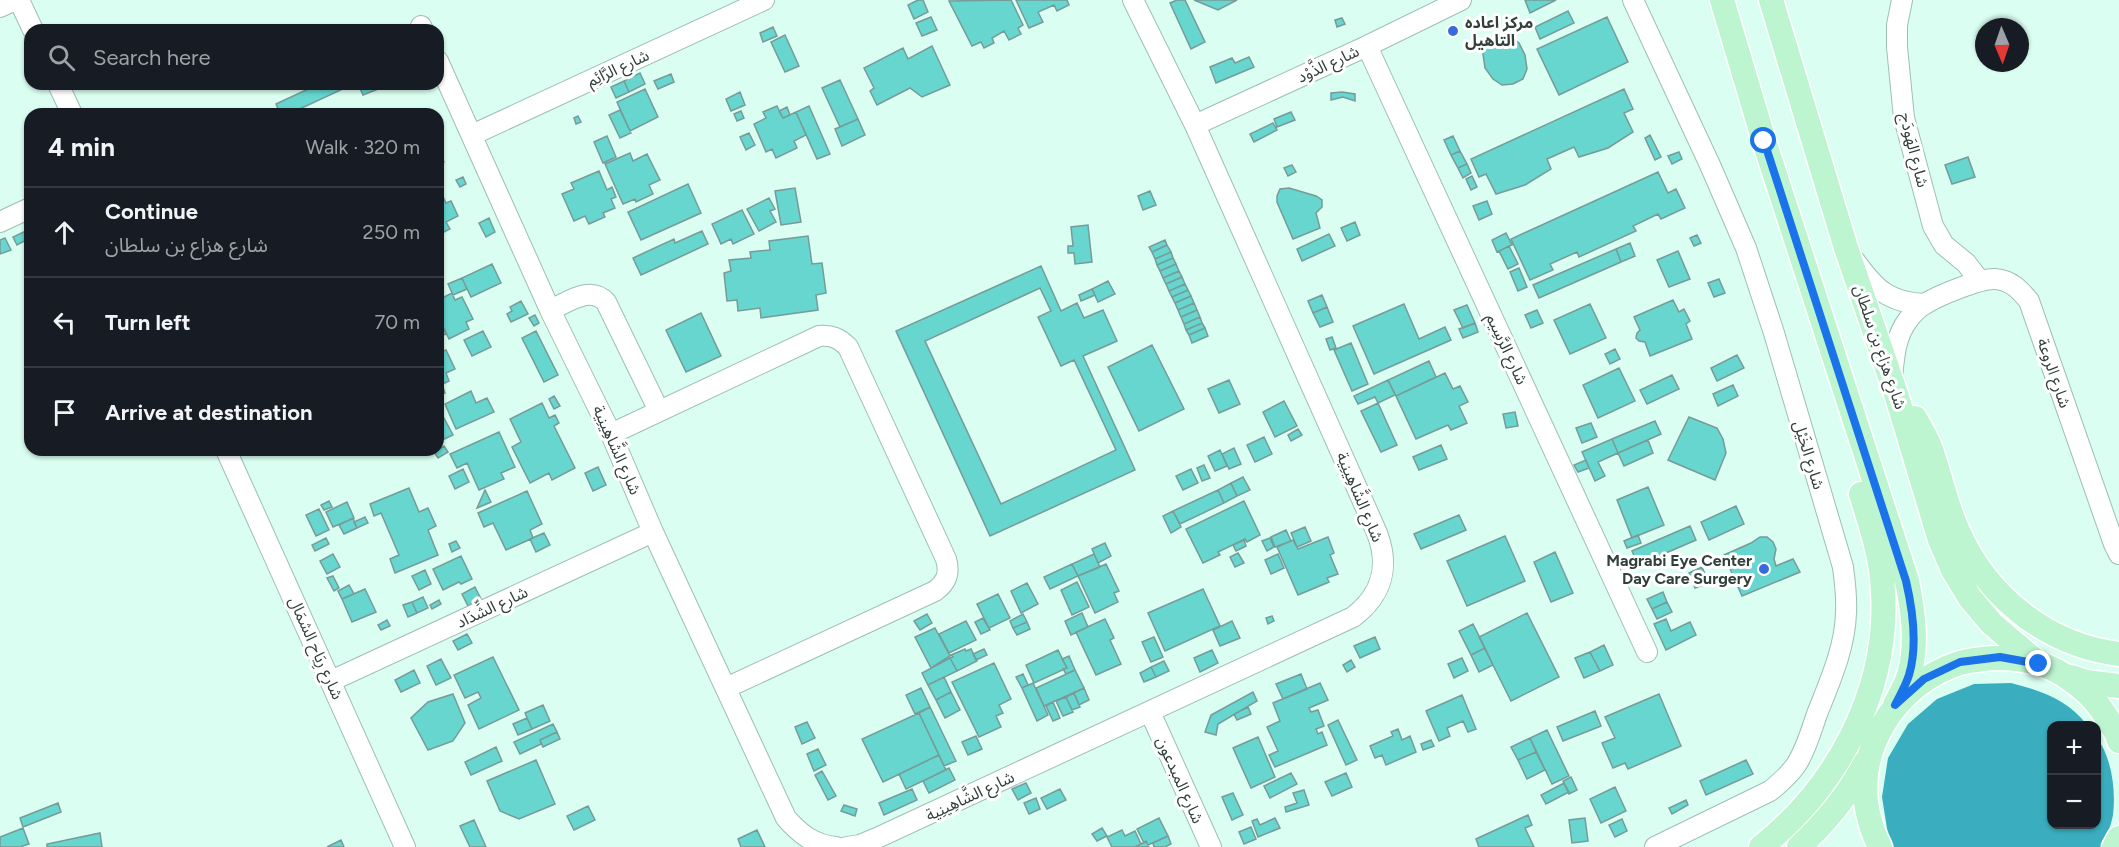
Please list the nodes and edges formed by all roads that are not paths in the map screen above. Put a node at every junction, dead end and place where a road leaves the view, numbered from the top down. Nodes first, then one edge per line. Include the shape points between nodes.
1 (17, 0) edge
2 (764, 0) edge
3 (1133, 0) edge
4 (1461, 0) edge
5 (1633, 0) edge
6 (1722, 0) edge
7 (1771, 0) edge
8 (1902, 0) edge
9 (0, 7) edge
10 (30, 24) edge
11 (1367, 46) junction
12 (444, 75) edge
13 (61, 90) edge
14 (69, 108) edge
15 (1195, 125) junction
16 (472, 135) junction
17 (24, 211) edge
18 (0, 222) edge
19 (1846, 248) junction
20 (1980, 281) junction
21 (1925, 304) junction
22 (550, 310) junction
23 (1895, 389) junction
24 (659, 411) junction
25 (1853, 412) junction
26 (611, 434) junction
27 (229, 456) edge
28 (653, 532) junction
29 (2119, 554) edge
30 (1647, 652) dead end
31 (2119, 654) edge
32 (2039, 664) junction
33 (2062, 674) junction
34 (331, 681) junction
35 (2119, 686) edge
36 (726, 688) junction
37 (1895, 705) junction
38 (1150, 712) junction
39 (2119, 741) edge
40 (1870, 753) junction
41 (2119, 838) edge
42 (405, 847) edge
43 (836, 847) edge
44 (848, 847) edge
45 (1210, 847) edge
46 (1655, 847) edge
47 (1761, 847) edge
48 (1799, 847) edge
49 (1880, 847) edge
50 (2114, 847) edge

1 - 9 street
1 - 10 street
2 - 16 street, شارع الرَّائِم
3 - 15 street, شارع الشَّاهِينِية
4 - 11 street, شارع الذَّوْد
5 - 46 street, شارع الخَيْل via 1746,248 1843,567 1846,590 1845,625 1838,659 1797,763 1770,791
6 - 25 main road
7 - 19 main road, شارع هزاع بن سلطان
8 - 20 street, شارع الهَودَج via 1897,47 1904,118 1933,226 1944,244
11 - 15 street, شارع الذَّوْد
11 - 30 street, شارع الرَّسِيم
12 - 16 street, شارع الشَّاهِينِية
13 - 14 street
15 - 38 street, شارع الشَّاهِينِية via 1377,533 1383,568 1374,596 1353,617
16 - 22 street, شارع الشَّاهِينِية
17 - 18 street
19 - 21 street via 1886,295
19 - 23 main road, شارع هزاع بن سلطان
20 - 21 street, شارع الروعة
20 - 29 street, شارع الروعة via 2008,282 2029,301
21 - 23 street, شارع الروعة via 1901,332 1894,356
22 - 24 street via 583,295 600,296
22 - 26 street, شارع الشَّاهِينِية
23 - 31 main road via 1926,438 1957,529 1985,579 2027,618 2051,633 2078,645
23 - 32 main road, شارع هزاع بن سلطان via 1940,540 1953,570 1991,623
24 - 26 street
24 - 36 street via 819,336 841,339 849,347 948,568 948,577 935,591
25 - 37 main road via 1913,612 1909,675
25 - 47 main road via 1853,467 1877,551 1884,592 1878,662 1856,728 1820,789
26 - 28 street, شارع الشَّاهِينِية
27 - 34 street, شارع رِيَاح الشمَال
28 - 34 street, شارع الشِّدَاد
28 - 36 street, شارع الشَّاهِينِية
32 - 33 main road
32 - 37 main road via 2000,657 1960,662 1924,679
33 - 35 main road
33 - 39 main road via 2094,700
34 - 42 street, شارع رِيَاح الشمَال
36 - 43 street, شارع الشَّاهِينِية via 786,818 810,840
37 - 40 main road
38 - 44 street, شارع الشَّاهِينِية via 877,838
38 - 45 street, شارع المبدعون
40 - 48 main road via 1839,805
40 - 49 main road via 1865,787 1869,820
41 - 50 main road

